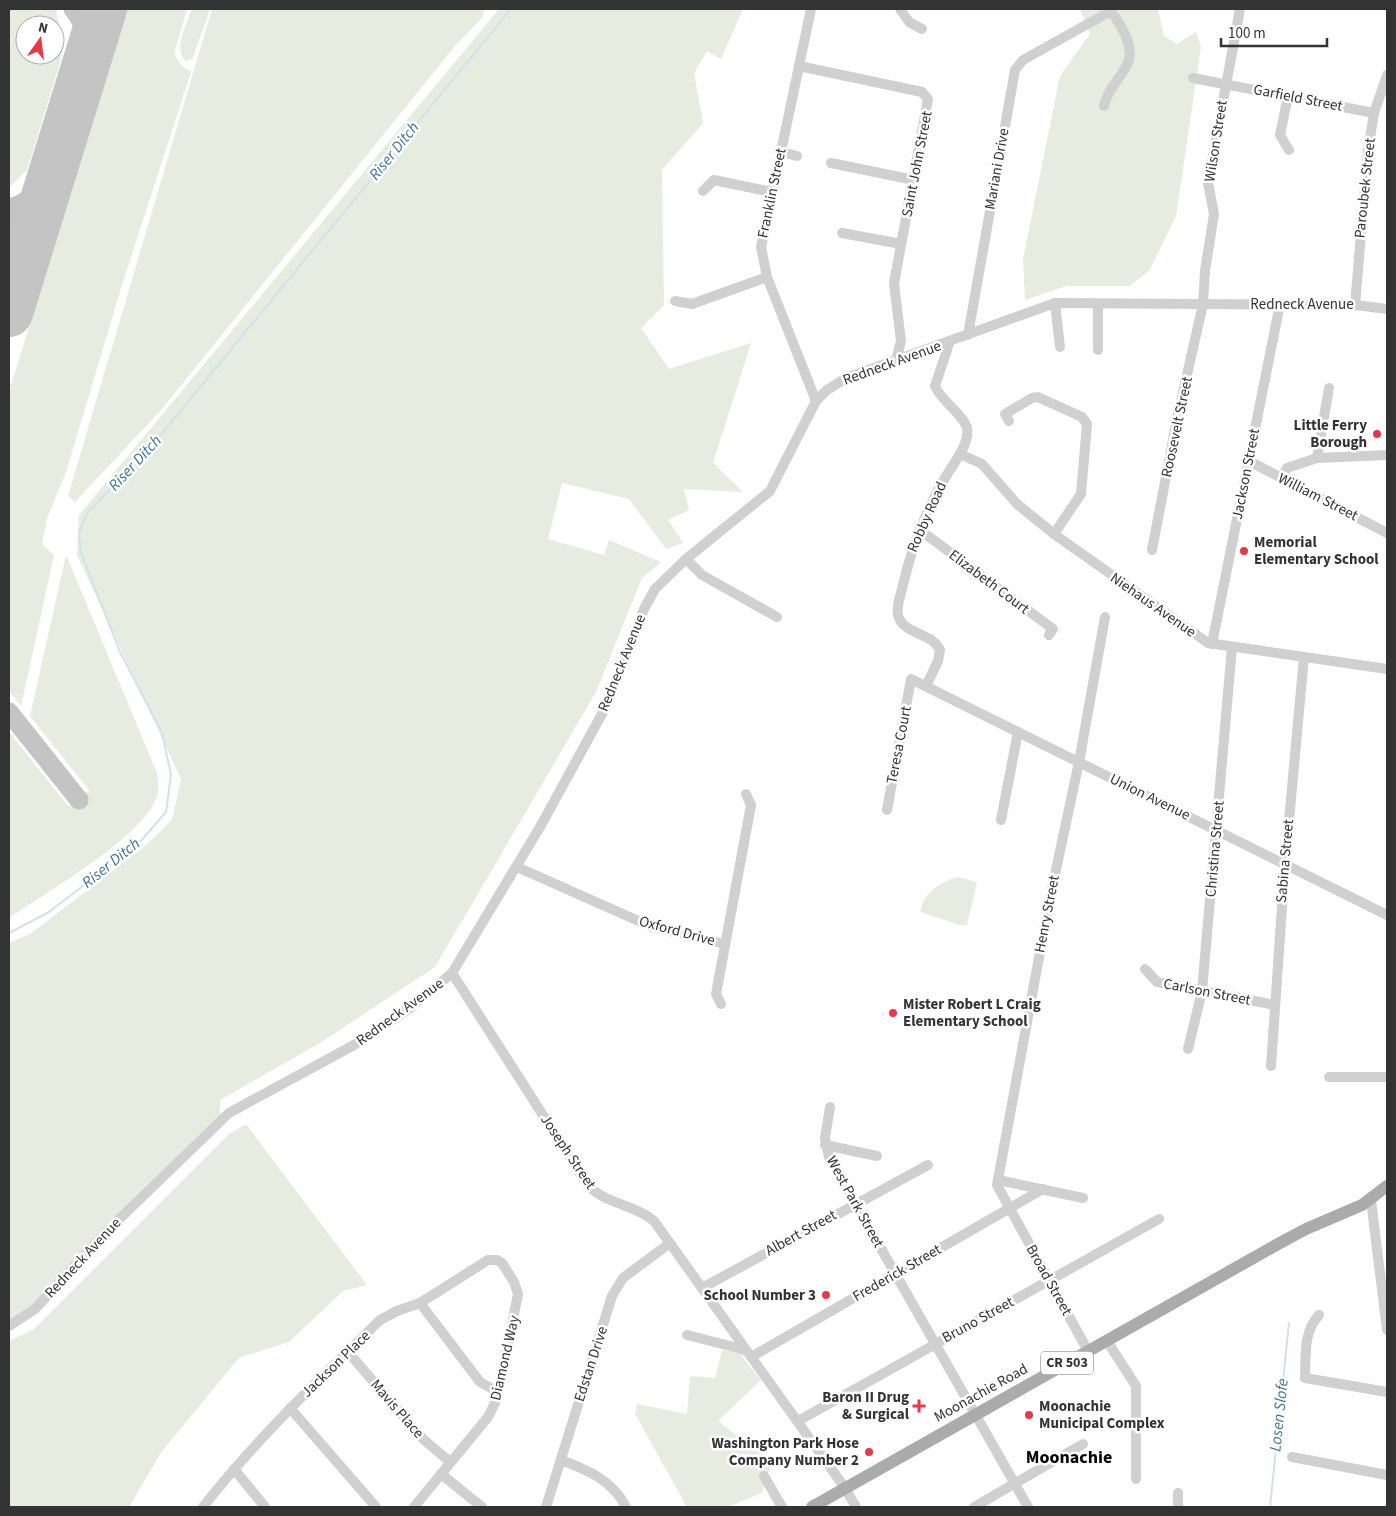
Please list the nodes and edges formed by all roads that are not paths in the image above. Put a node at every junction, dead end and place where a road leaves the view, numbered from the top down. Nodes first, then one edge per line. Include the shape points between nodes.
1 (811, 9) edge
2 (900, 9) edge
3 (1240, 9) edge
4 (1111, 10) edge
5 (922, 29) dead end
6 (799, 66) junction
7 (1387, 75) edge
8 (1194, 78) dead end
9 (1226, 84) junction
10 (1288, 96) junction
11 (1104, 106) dead end
12 (1374, 113) junction
13 (1289, 150) dead end
14 (781, 152) junction
15 (797, 156) dead end
16 (832, 163) dead end
17 (914, 180) junction
18 (703, 190) dead end
19 (772, 192) junction
20 (842, 233) dead end
21 (901, 244) junction
22 (767, 277) junction
23 (674, 301) dead end
24 (1055, 304) junction
25 (1098, 304) junction
26 (1203, 304) junction
27 (1280, 304) junction
28 (1355, 304) junction
29 (1387, 309) edge
30 (968, 335) junction
31 (950, 341) junction
32 (1060, 347) dead end
33 (1098, 350) dead end
34 (896, 361) junction
35 (1329, 388) dead end
36 (816, 401) junction
37 (1009, 421) dead end
38 (960, 454) junction
39 (1387, 455) edge
40 (1318, 458) junction
41 (1249, 461) junction
42 (1281, 478) junction
43 (920, 530) junction
44 (1387, 533) edge
45 (1054, 534) junction
46 (1152, 550) dead end
47 (686, 559) junction
48 (777, 617) dead end
49 (1105, 617) dead end
50 (1049, 635) dead end
51 (1212, 644) junction
52 (1232, 647) junction
53 (1304, 657) junction
54 (1387, 669) edge
55 (911, 680) joint
56 (926, 686) junction
57 (1018, 732) junction
58 (1079, 762) junction
59 (746, 794) dead end
60 (887, 810) dead end
61 (1001, 820) dead end
62 (1218, 830) junction
63 (1284, 864) junction
64 (517, 867) junction
65 (1387, 915) edge
66 (725, 944) junction
67 (1145, 969) dead end
68 (452, 973) junction
69 (1202, 991) junction
70 (722, 1004) dead end
71 (1275, 1005) junction
72 (1188, 1049) dead end
73 (1271, 1066) dead end
74 (1387, 1077) edge
75 (1329, 1078) dead end
76 (830, 1107) dead end
77 (825, 1145) junction
78 (877, 1156) dead end
79 (928, 1165) dead end
80 (998, 1180) junction
81 (1387, 1186) edge
82 (1044, 1189) junction
83 (1084, 1198) dead end
84 (1371, 1200) junction
85 (855, 1203) junction
86 (1009, 1209) junction
87 (1159, 1219) dead end
88 (670, 1243) junction
89 (497, 1260) joint
90 (895, 1274) junction
91 (1049, 1280) junction
92 (702, 1288) junction
93 (420, 1303) junction
94 (1319, 1315) dead end
95 (1387, 1325) edge
96 (9, 1326) edge
97 (687, 1335) dead end
98 (1107, 1341) junction
99 (935, 1344) junction
100 (1088, 1351) junction
101 (348, 1352) junction
102 (749, 1354) junction
103 (498, 1392) junction
104 (1387, 1392) edge
105 (290, 1408) junction
106 (975, 1416) junction
107 (798, 1421) junction
108 (1083, 1444) dead end
109 (1292, 1457) dead end
110 (561, 1460) junction
111 (450, 1462) junction
112 (234, 1469) junction
113 (440, 1474) junction
114 (1387, 1475) edge
115 (764, 1476) dead end
116 (1136, 1479) dead end
117 (1014, 1484) junction
118 (845, 1488) junction
119 (1178, 1493) dead end
120 (203, 1507) edge
121 (266, 1507) edge
122 (376, 1507) edge
123 (414, 1507) edge
124 (482, 1507) edge
125 (546, 1507) edge
126 (626, 1507) edge
127 (782, 1507) edge
128 (812, 1507) edge
129 (856, 1507) edge
130 (974, 1507) edge
131 (1028, 1507) edge
132 (1178, 1507) edge

1 - 6 street, Franklin Street
2 - 5 street via 909,22
3 - 9 street, Wilson Street
4 - 11 street via 1122,26 1129,47 1128,64 1107,93
4 - 30 street, Mariani Drive via 1023,60 1015,70
6 - 14 street, Franklin Street
6 - 17 street, Saint John Street via 926,95 929,103
7 - 12 street, Paroubek Street
8 - 9 street, Garfield Street
9 - 10 street, Garfield Street
9 - 26 street, Wilson Street via 1208,183 1214,214
10 - 12 street, Garfield Street
10 - 13 street via 1280,135
12 - 28 street, Paroubek Street
14 - 15 street
14 - 19 street, Franklin Street
16 - 17 street
17 - 21 street, Saint John Street
18 - 19 street via 714,180
19 - 22 street, Franklin Street via 761,246
20 - 21 street
21 - 34 street, Saint John Street via 894,283 901,341
22 - 23 street via 692,304
22 - 36 street, Franklin Street
24 - 25 street, Redneck Avenue
24 - 30 street, Redneck Avenue
24 - 32 street
25 - 26 street, Redneck Avenue
25 - 33 street
26 - 27 street, Redneck Avenue
26 - 46 street, Roosevelt Street
27 - 28 street, Redneck Avenue
27 - 41 street, Jackson Street
28 - 29 street, Redneck Avenue
30 - 31 street, Redneck Avenue
31 - 34 street, Redneck Avenue
31 - 38 street, Robby Road via 935,386 966,425 967,435
34 - 36 street, Redneck Avenue via 846,378
35 - 40 street
36 - 47 street, Redneck Avenue via 770,491
37 - 45 street via 1005,414 1038,397 1082,417 1088,424 1081,494
38 - 43 street, Robby Road via 941,484
38 - 45 street, Niehaus Avenue via 982,464 1017,504
39 - 40 street
40 - 42 street via 1288,468
41 - 42 street, William Street
41 - 51 street, Jackson Street
42 - 44 street, William Street
43 - 50 street, Elizabeth Court via 1053,629
43 - 56 street, Robby Road via 911,550 897,609 904,625 934,641 940,650
45 - 51 street, Niehaus Avenue
47 - 48 street via 702,575
47 - 64 street, Redneck Avenue via 662,581 649,599 608,703
49 - 58 street, Henry Street
51 - 52 street, Niehaus Avenue
52 - 53 street, Niehaus Avenue
52 - 62 street, Christina Street
53 - 54 street, Niehaus Avenue
53 - 63 street, Sabina Street
55 - 56 street, Union Avenue
55 - 60 street, Teresa Court
56 - 57 street, Union Avenue
57 - 58 street, Union Avenue
57 - 61 street
58 - 62 street, Union Avenue
58 - 80 street, Henry Street via 1050,898
59 - 66 street, Oxford Drive via 751,805
62 - 63 street, Union Avenue
62 - 69 street, Christina Street
63 - 65 street, Union Avenue
63 - 71 street, Sabina Street
64 - 66 street, Oxford Drive via 652,928
64 - 68 street, Redneck Avenue
66 - 70 street via 716,994
67 - 69 street, Carlson Street via 1156,982
68 - 88 street, Joseph Street via 587,1184 600,1196 645,1214
68 - 96 street, Redneck Avenue via 409,1009 354,1045 230,1113 113,1225 35,1310
69 - 71 street, Carlson Street
69 - 72 street, Christina Street
71 - 73 street, Sabina Street
74 - 75 street
76 - 77 street, West Park Street
77 - 78 street
77 - 85 street, West Park Street
79 - 85 street, Albert Street
80 - 82 street
80 - 86 street, Henry Street via 999,1191
81 - 84 main road, CR 503
82 - 83 street
82 - 86 street, Frederick Street
84 - 95 street
84 - 98 main road, Moonachie Road / CR 503 via 1278,1244
85 - 90 street, West Park Street
85 - 92 street, Albert Street
86 - 90 street, Frederick Street
86 - 91 street, Broad Street
87 - 91 street, Bruno Street
88 - 92 street, Joseph Street
88 - 110 street, Edstan Drive via 623,1278 612,1296
89 - 93 street, Jackson Place via 488,1260
89 - 103 street, Diamond Way via 514,1282 518,1294
90 - 99 street, West Park Street
90 - 102 street, Frederick Street
91 - 99 street, Bruno Street
91 - 100 street, Broad Street
92 - 102 street, Joseph Street
93 - 101 street, Jackson Place via 389,1314
93 - 103 street via 480,1382
94 - 104 street via 1308,1336 1305,1378
97 - 102 street
98 - 100 main road, Moonachie Road / CR 503
98 - 116 street via 1136,1386
99 - 106 street, West Park Street
99 - 107 street, Bruno Street
100 - 106 main road, Moonachie Road / CR 503
101 - 105 street, Jackson Place
101 - 111 street, Mavis Place via 423,1439
102 - 107 street, Joseph Street
103 - 111 street, Diamond Way via 488,1416
105 - 112 street, Jackson Place
105 - 122 street
106 - 117 street, West Park Street
106 - 118 main road, Moonachie Road / CR 503
107 - 118 street, Joseph Street
108 - 117 street
109 - 114 street
110 - 125 street, Edstan Drive
110 - 126 street via 601,1478
111 - 113 street, Diamond Way
112 - 120 street, Jackson Place
112 - 121 street
113 - 123 street, Diamond Way
113 - 124 street
115 - 127 street
117 - 130 street
117 - 131 street, West Park Street
118 - 128 main road, Moonachie Road / CR 503
118 - 129 street, Joseph Street
119 - 132 street

